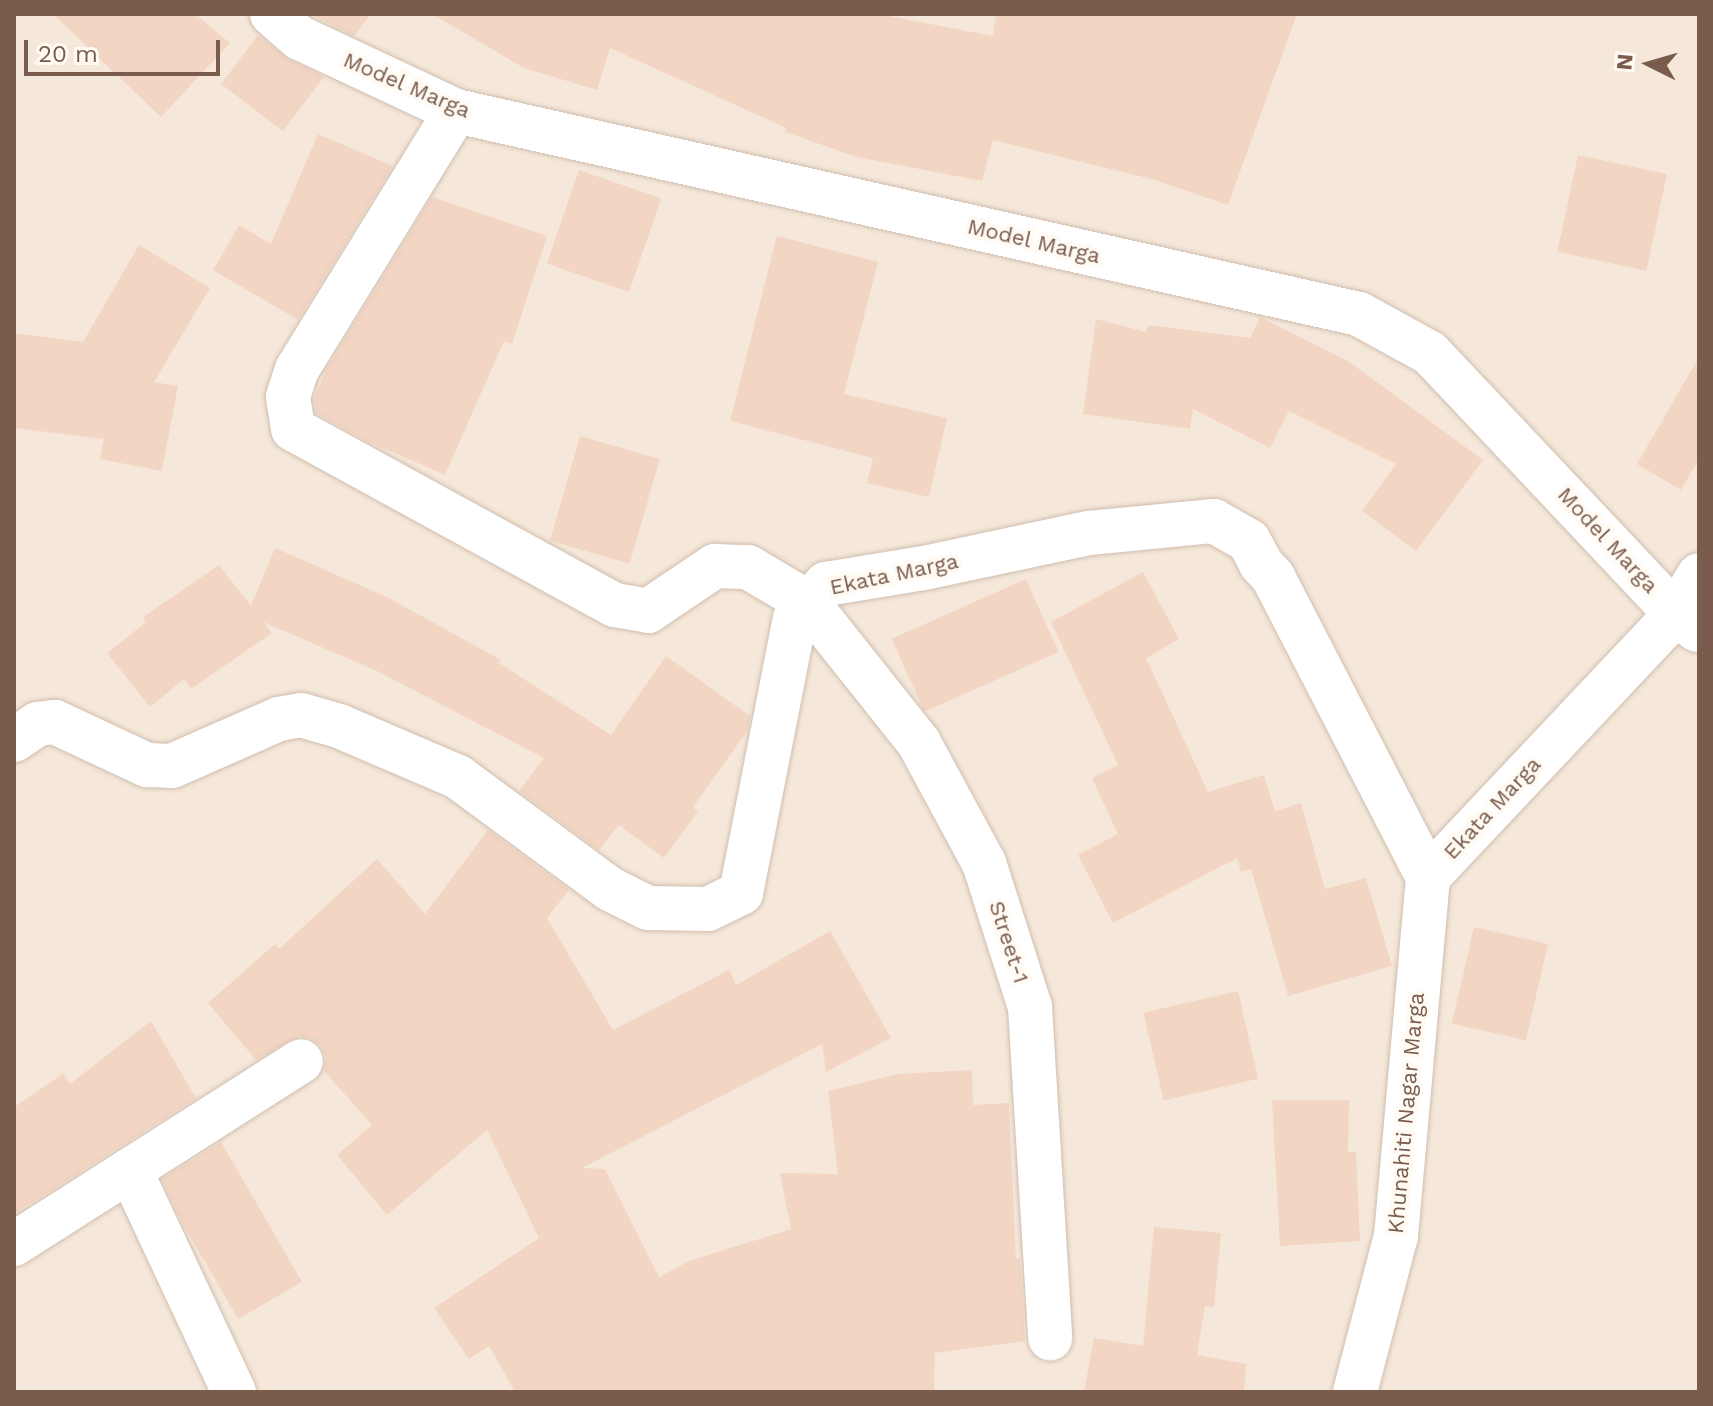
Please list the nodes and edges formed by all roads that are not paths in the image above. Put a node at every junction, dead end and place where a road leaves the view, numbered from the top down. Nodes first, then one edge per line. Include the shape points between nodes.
1 (272, 14) edge
2 (456, 111) junction
3 (1699, 575) edge
4 (807, 602) junction
5 (1687, 623) edge
6 (14, 740) edge
7 (1428, 877) junction
8 (301, 1061) dead end
9 (130, 1170) junction
10 (14, 1244) edge
11 (1050, 1338) dead end
12 (234, 1392) edge
13 (1355, 1392) edge

1 - 2 street, Model Marga via 300,38
2 - 4 street via 297,369 288,397 293,429 615,605 648,611 715,566 748,567
2 - 5 street, Model Marga via 1359,314 1430,353
3 - 5 street, Ekata Marga
4 - 6 street, Ekata Marga via 795,619 741,893 708,909 648,908 635,902 458,777 301,715 279,719 172,766 147,765 55,722 38,724
4 - 7 street, Ekata Marga via 826,584 1089,533 1214,521 1249,541 1273,577
4 - 11 street, Street-1 via 919,743 984,863 1030,1007
5 - 7 street, Ekata Marga
7 - 13 street, Khunahiti Nagar Marga via 1396,1236
8 - 9 street
9 - 10 street
9 - 12 street

